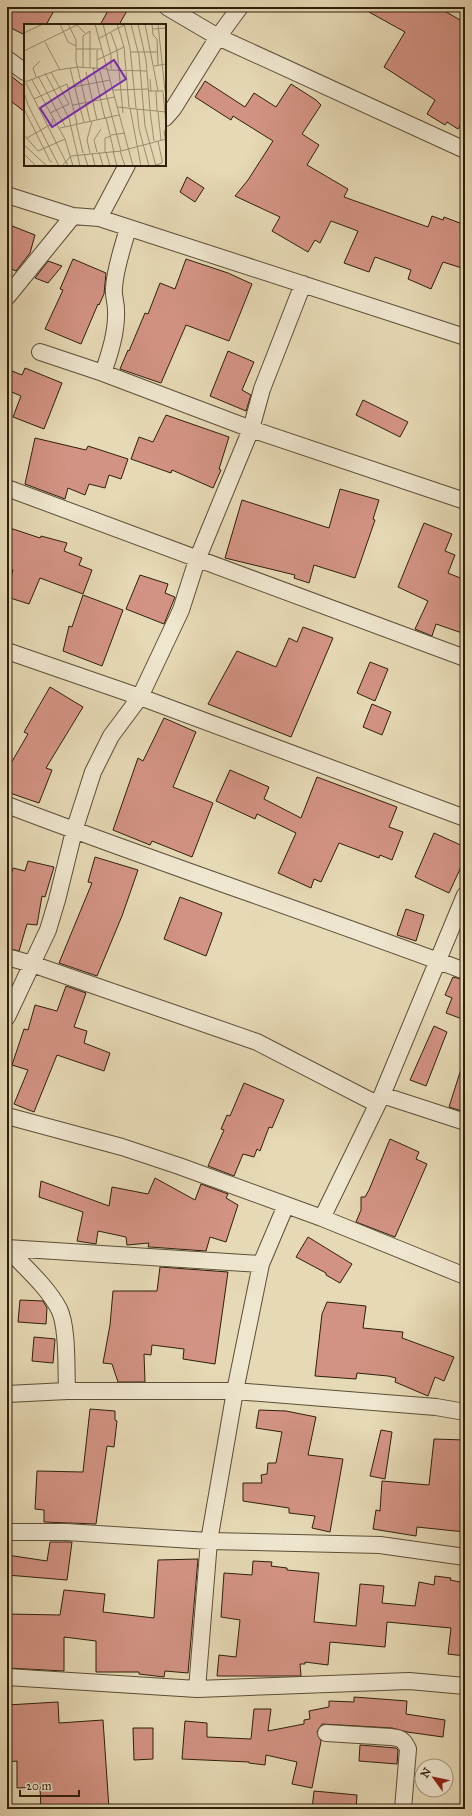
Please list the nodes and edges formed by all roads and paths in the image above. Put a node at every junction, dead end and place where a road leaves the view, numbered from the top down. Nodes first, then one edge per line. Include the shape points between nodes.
1 (167, 7) edge
2 (240, 7) edge
3 (218, 38) junction
4 (7, 59) edge
5 (24, 71) edge
6 (166, 117) edge
7 (465, 150) edge
8 (127, 166) edge
9 (7, 195) edge
10 (73, 216) junction
11 (98, 218) junction
12 (128, 228) junction
13 (303, 284) junction
14 (7, 296) edge
15 (465, 337) edge
16 (40, 352) dead end
17 (103, 373) junction
18 (250, 429) junction
19 (7, 488) edge
20 (465, 501) edge
21 (197, 560) junction
22 (7, 651) edge
23 (465, 658) edge
24 (140, 697) junction
25 (7, 806) edge
26 (465, 818) edge
27 (74, 831) junction
28 (465, 895) edge
29 (7, 957) edge
30 (437, 960) junction
31 (32, 964) junction
32 (465, 971) edge
33 (7, 1017) edge
34 (379, 1099) junction
35 (7, 1116) edge
36 (465, 1122) edge
37 (286, 1205) junction
38 (322, 1218) junction
39 (7, 1248) edge
40 (261, 1264) junction
41 (465, 1276) edge
42 (67, 1391) junction
43 (235, 1391) junction
44 (7, 1394) edge
45 (465, 1412) edge
46 (7, 1532) edge
47 (209, 1541) junction
48 (465, 1557) edge
49 (7, 1677) edge
50 (465, 1686) edge
51 (198, 1689) junction
52 (326, 1734) dead end
53 (403, 1809) edge

1 - 3 street
2 - 3 street
3 - 6 street
3 - 7 street
4 - 5 street
8 - 11 street
9 - 10 street
10 - 11 street
10 - 14 street
11 - 12 street
12 - 13 street
12 - 17 street via 114,289 116,310 111,351
13 - 15 street
13 - 18 street via 262,389
16 - 17 street
17 - 18 street
18 - 20 street
18 - 21 street
19 - 21 street
21 - 23 street
21 - 24 street via 181,610
22 - 24 street
24 - 26 street
24 - 27 street via 111,736 94,772
25 - 27 street
27 - 30 street
27 - 31 street via 48,930
28 - 30 street
29 - 31 street
30 - 32 street
30 - 34 street
31 - 33 street
31 - 34 street via 257,1042
34 - 36 street
34 - 38 street
35 - 37 street via 122,1147
37 - 38 street
37 - 40 street
38 - 41 street
39 - 40 street
39 - 42 street via 44,1288 59,1310 65,1336
40 - 43 street
42 - 43 street
42 - 44 street
43 - 45 street via 436,1407
43 - 47 street
46 - 47 street via 66,1532
47 - 48 street via 380,1545
47 - 51 street
49 - 51 street
50 - 51 street via 409,1681
52 - 53 street via 391,1737 405,1741 408,1749

